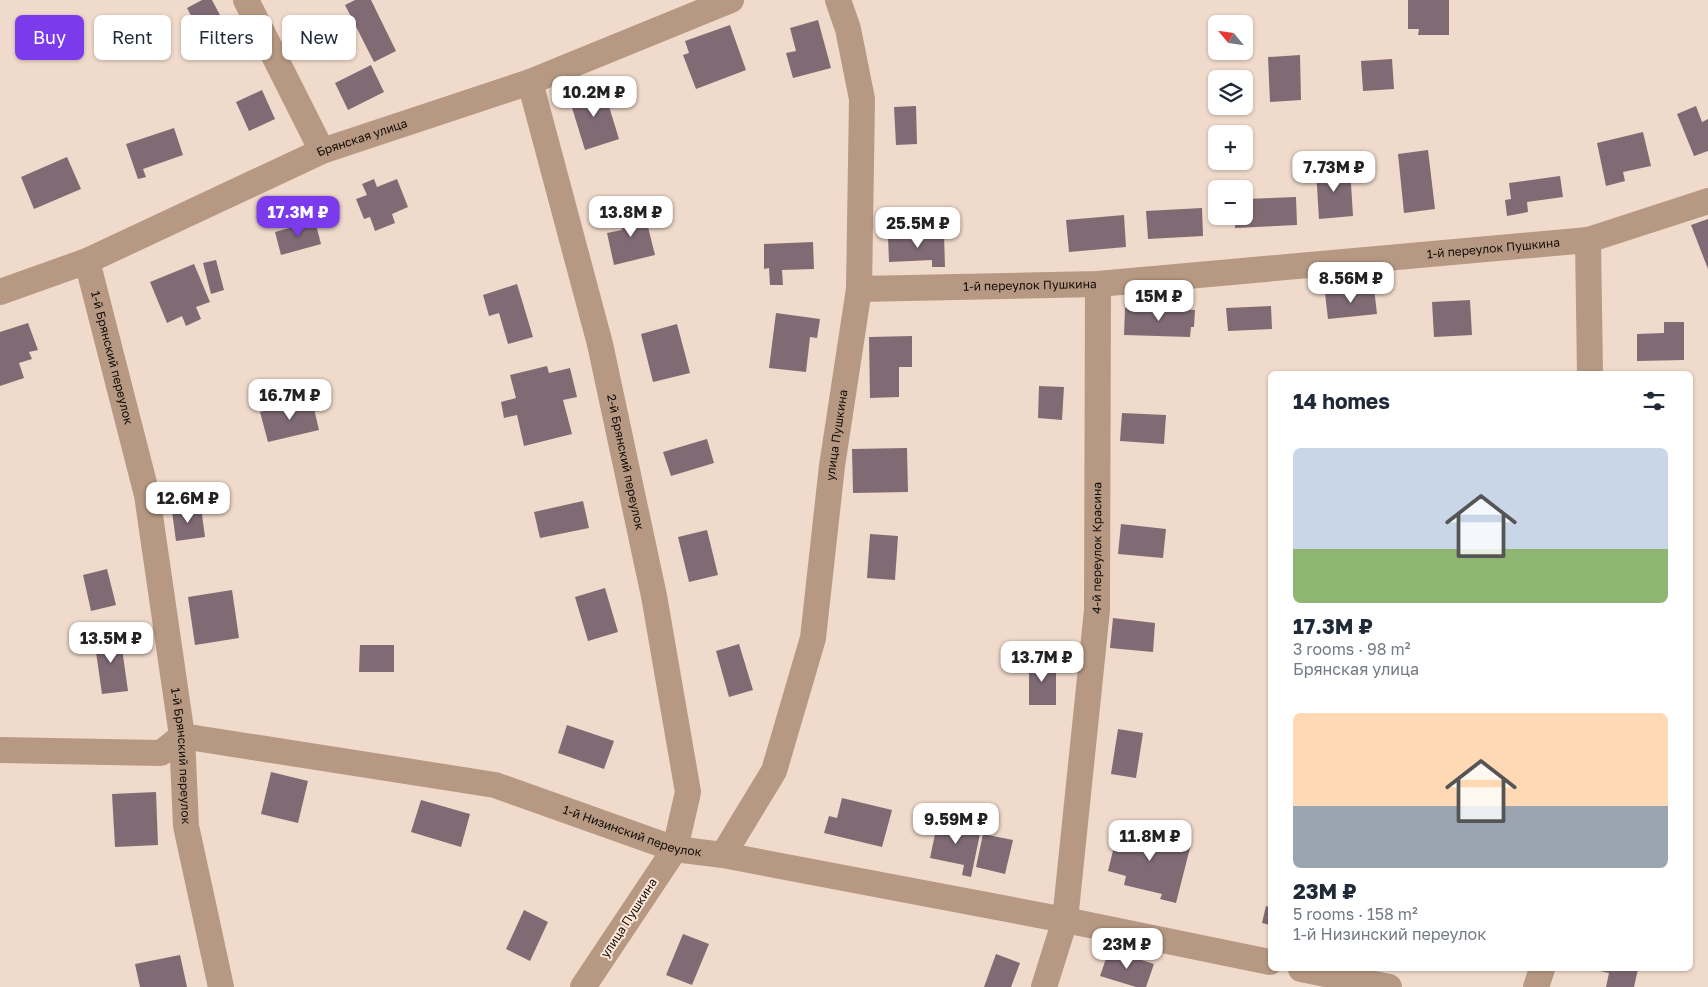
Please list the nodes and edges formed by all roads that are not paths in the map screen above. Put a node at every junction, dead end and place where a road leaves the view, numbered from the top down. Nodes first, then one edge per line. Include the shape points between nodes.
1 (246, 0) edge
2 (731, 0) edge
3 (838, 0) edge
4 (530, 82) junction
5 (322, 151) junction
6 (1708, 201) edge
7 (1588, 240) junction
8 (87, 261) junction
9 (1098, 284) junction
10 (859, 289) junction
11 (0, 292) edge
12 (1590, 371) edge
13 (182, 736) junction
14 (0, 750) edge
15 (674, 848) junction
16 (723, 855) junction
17 (1065, 920) junction
18 (1268, 962) edge
19 (1311, 971) edge
20 (1541, 971) edge
21 (221, 987) edge
22 (583, 987) edge
23 (1044, 987) edge
24 (1389, 987) edge
25 (1536, 987) edge

1 - 5 street
2 - 4 street, Брянская улица
3 - 10 street, улица Пушкина via 848,29 862,99
4 - 5 street, Брянская улица
4 - 15 street, 2-й Брянский переулок via 600,344 654,596 688,792
5 - 8 street, Брянская улица
6 - 7 street, 1-й переулок Пушкина
7 - 9 street, 1-й переулок Пушкина
7 - 12 street
8 - 11 street, Брянская улица
8 - 13 street, 1-й Брянский переулок via 147,495
9 - 10 street, 1-й переулок Пушкина
9 - 17 street, 4-й переулок Красина via 1097,610
10 - 16 street, улица Пушкина via 832,466 813,638 774,771
13 - 14 street via 161,753
13 - 15 street, 1-й Низинский переулок via 495,785
13 - 21 street, 1-й Брянский переулок via 186,826
15 - 16 street, 1-й Низинский переулок
15 - 22 street, улица Пушкина
16 - 17 street, 1-й Низинский переулок
17 - 18 street, 1-й Низинский переулок
17 - 23 street, 4-й переулок Красина
19 - 24 street
20 - 25 street

